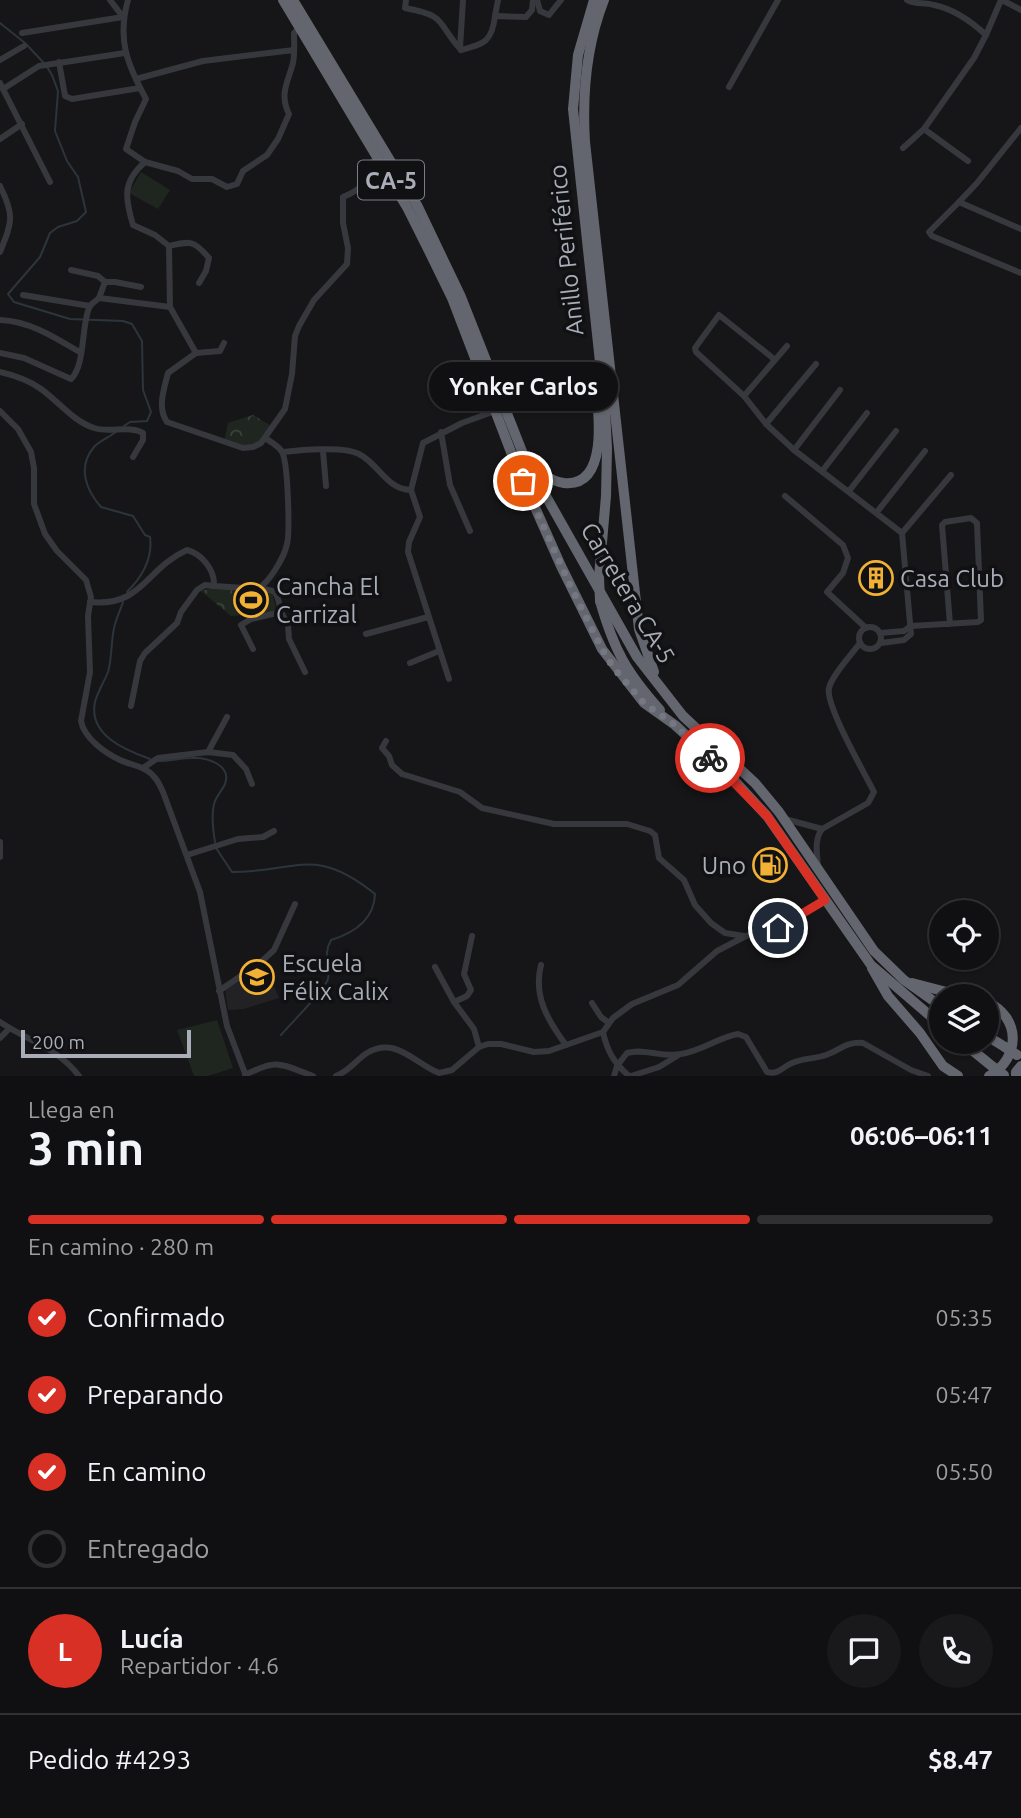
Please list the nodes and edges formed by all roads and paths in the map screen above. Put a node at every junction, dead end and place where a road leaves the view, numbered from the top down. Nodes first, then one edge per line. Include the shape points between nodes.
1 (110, 0) edge
2 (128, 0) edge
3 (283, 0) edge
4 (293, 0) edge
5 (406, 0) edge
6 (464, 0) edge
7 (498, 0) edge
8 (535, 0) edge
9 (561, 0) edge
10 (594, 0) edge
11 (604, 0) edge
12 (778, 0) edge
13 (907, 0) edge
14 (992, 0) edge
15 (1001, 1) edge
16 (1021, 10) edge
17 (495, 16) junction
18 (123, 17) junction
19 (299, 28) junction
20 (22, 33) dead end
21 (986, 35) junction
22 (24, 46) dead end
23 (294, 50) junction
24 (461, 50) junction
25 (125, 53) junction
26 (0, 60) edge
27 (59, 62) junction
28 (136, 79) junction
29 (2, 86) edge
30 (729, 87) dead end
31 (140, 88) junction
32 (22, 124) junction
33 (1021, 128) edge
34 (924, 129) junction
35 (0, 139) edge
36 (903, 148) dead end
37 (377, 158) junction
38 (968, 161) dead end
39 (145, 162) junction
40 (50, 182) dead end
41 (0, 186) edge
42 (959, 202) junction
43 (1021, 229) edge
44 (586, 241) junction
45 (169, 246) junction
46 (0, 252) edge
47 (71, 270) dead end
48 (1021, 273) edge
49 (105, 282) junction
50 (199, 282) dead end
51 (141, 287) dead end
52 (23, 295) dead end
53 (99, 298) junction
54 (90, 306) junction
55 (170, 307) junction
56 (0, 320) edge
57 (224, 342) dead end
58 (787, 346) dead end
59 (0, 353) edge
60 (81, 353) junction
61 (196, 354) junction
62 (774, 359) junction
63 (816, 364) dead end
64 (483, 366) junction
65 (0, 372) edge
66 (840, 390) dead end
67 (744, 397) junction
68 (0, 411) edge
69 (495, 411) junction
70 (867, 413) dead end
71 (766, 424) junction
72 (896, 431) dead end
73 (441, 432) junction
74 (265, 438) junction
75 (794, 450) junction
76 (323, 451) junction
77 (925, 451) dead end
78 (283, 452) junction
79 (133, 457) dead end
80 (822, 470) junction
81 (951, 475) dead end
82 (326, 486) dead end
83 (411, 490) junction
84 (849, 491) junction
85 (785, 496) dead end
86 (877, 512) junction
87 (470, 531) dead end
88 (902, 533) junction
89 (214, 586) junction
90 (258, 589) junction
91 (90, 602) junction
92 (281, 612) junction
93 (428, 617) junction
94 (950, 624) junction
95 (911, 626) junction
96 (866, 628) junction
97 (880, 633) junction
98 (366, 634) dead end
99 (860, 643) junction
100 (881, 643) junction
101 (253, 649) dead end
102 (439, 651) junction
103 (410, 663) dead end
104 (305, 672) dead end
105 (449, 679) dead end
106 (658, 682) junction
107 (131, 706) dead end
108 (227, 717) dead end
109 (675, 725) junction
110 (386, 741) dead end
111 (208, 752) junction
112 (143, 768) junction
113 (252, 784) dead end
114 (785, 819) junction
115 (822, 829) junction
116 (274, 831) dead end
117 (0, 842) edge
118 (187, 855) junction
119 (0, 857) edge
120 (818, 867) junction
121 (825, 900) junction
122 (295, 904) dead end
123 (472, 936) dead end
124 (746, 936) junction
125 (541, 965) dead end
126 (871, 965) junction
127 (435, 967) dead end
128 (904, 980) junction
129 (929, 987) edge
130 (219, 991) junction
131 (929, 998) edge
132 (454, 1002) junction
133 (592, 1003) dead end
134 (999, 1009) edge
135 (929, 1015) edge
136 (0, 1022) edge
137 (609, 1023) junction
138 (9, 1029) junction
139 (603, 1032) junction
140 (0, 1038) edge
141 (999, 1043) edge
142 (566, 1045) junction
143 (478, 1047) junction
144 (974, 1054) edge
145 (678, 1055) junction
146 (1019, 1056) edge
147 (617, 1066) junction
148 (1021, 1066) edge
149 (991, 1072) edge
150 (246, 1075) edge
151 (79, 1076) edge
152 (313, 1076) edge
153 (336, 1076) edge
154 (614, 1076) edge
155 (630, 1076) edge
156 (928, 1076) edge
157 (958, 1076) edge
158 (1005, 1076) edge
159 (1016, 1076) edge

1 - 18 street
2 - 18 street
3 - 19 highway, CA-5
4 - 64 highway, CA-5 via 417,205 461,297
5 - 24 street via 405,8 437,18
6 - 24 street
7 - 17 street
8 - 9 street via 540,11 549,15
8 - 17 street via 526,17
10 - 44 highway, Anillo Periférico via 578,55 573,109
11 - 106 highway, Anillo Periférico via 587,62 584,142 639,629
12 - 30 street
13 - 21 street via 919,6 932,4 972,22
14 - 15 street
15 - 16 street
15 - 21 street
17 - 24 street via 487,40
18 - 20 street
18 - 25 street
19 - 23 street via 294,33
19 - 37 highway, CA-5
21 - 34 street
22 - 26 street
23 - 28 street via 203,61
23 - 39 street via 283,88 287,122 267,155 243,171 237,184 227,187 212,179 197,180
25 - 27 street
25 - 28 street
27 - 29 street via 39,66
27 - 31 street via 65,96 72,99
28 - 31 street
29 - 32 street
31 - 39 street via 146,99 126,149
32 - 35 street
32 - 40 street
33 - 42 street
34 - 36 street
34 - 38 street
37 - 64 highway, CA-5 via 408,209
37 - 74 street via 370,163 372,173 364,185 343,197 349,258 299,326 288,400
39 - 45 street via 128,181 126,195 133,225
41 - 46 street via 9,204 11,224
42 - 43 street
42 - 48 street via 929,232 932,236
44 - 64 highway via 598,422 597,457 588,474 564,483 539,470
44 - 109 highway, Anillo Periférico, bridge via 606,409 600,601 626,669
45 - 50 street via 199,245 209,258
45 - 55 street
47 - 49 street
49 - 51 street
49 - 53 street
52 - 54 street
53 - 54 street
53 - 55 street
54 - 60 street
55 - 61 street
56 - 60 street via 43,330
57 - 61 street via 220,351
58 - 62 street
59 - 60 street via 24,358 71,379
61 - 74 street via 168,373 161,406 167,422 243,448
62 - 67 street
62 - 67 street via 724,318 716,317 696,352
63 - 71 street
64 - 69 highway, Carretera CA-5 / CA-5
64 - 106 highway, Carretera CA-5 / CA-5 via 525,460 637,657
65 - 79 street via 40,388 93,428 137,429 143,440
66 - 75 street
67 - 71 street
68 - 91 street via 18,429 31,452 34,504 45,534 86,580
69 - 73 street
69 - 109 highway, Carretera CA-5 / CA-5 via 602,649 644,703
70 - 80 street
71 - 75 street
72 - 84 street
73 - 83 street via 423,443
73 - 87 street via 450,485
74 - 78 street
75 - 80 street
76 - 78 street
76 - 82 street
76 - 83 street via 358,453 388,481
77 - 86 street
78 - 90 street via 288,544 269,580
80 - 84 street
81 - 88 street
83 - 93 street via 420,517 408,552
84 - 86 street
85 - 96 street via 843,545 848,558 827,592
86 - 88 street
88 - 95 street
89 - 90 street
89 - 91 street via 210,569 187,550 156,571 134,594 110,604
89 - 107 street via 197,590 177,623 145,653
90 - 92 street via 276,592
91 - 112 street via 90,672 82,727 101,748
92 - 101 street via 241,625
92 - 104 street
93 - 98 street
93 - 102 street
94 - 94 street via 978,622 982,617 977,523 971,518 942,525
94 - 95 street
95 - 97 street via 905,631
95 - 100 street via 909,638
96 - 97 street
96 - 99 street
97 - 100 street
99 - 100 street via 871,650
99 - 115 street via 830,683 828,697 874,792 868,803
102 - 103 street
102 - 105 street
106 - 114 highway, Carretera CA-5 / CA-5 via 683,716 755,783
108 - 111 street
109 - 121 highway, Carretera CA-5 / CA-5 via 767,816
110 - 124 street via 382,748 402,774 460,792 482,808 554,824 627,824 650,831 659,858 684,880 695,905 710,923 726,933
111 - 112 street via 158,758
111 - 113 street via 233,755
112 - 118 street via 156,778
114 - 115 street
114 - 120 highway, Carretera CA-5 / CA-5
115 - 120 street via 816,841
116 - 118 street
117 - 119 street
118 - 130 street via 200,892
120 - 128 highway, Carretera CA-5 / CA-5 via 874,951
121 - 124 street via 778,928
121 - 126 highway, Carretera CA-5 / CA-5
122 - 130 street via 274,950
123 - 132 street via 464,974 471,990
124 - 137 street via 717,951 678,985 632,1004
125 - 142 street via 538,987 544,1010
126 - 135 highway, Carretera CA-5 / CA-5
126 - 157 highway via 888,996 943,1066
127 - 132 street
128 - 129 highway
128 - 131 highway, Carretera CA-5 / CA-5
130 - 150 street
132 - 143 street via 474,1029
133 - 137 street
134 - 149 highway via 1014,1041 1006,1063
136 - 138 street
137 - 139 street
138 - 140 street
138 - 151 street via 67,1060
139 - 142 street
139 - 147 street via 606,1050
141 - 146 highway, bridge
142 - 143 street via 534,1052 501,1044
143 - 153 street via 452,1070 439,1073 395,1048 375,1049
144 - 149 highway
145 - 147 street via 636,1051 626,1053
145 - 155 street
145 - 156 street via 738,1034 746,1037 767,1072 774,1074 791,1063 855,1042
147 - 154 street
147 - 155 street
148 - 159 highway
149 - 158 highway, bridge
150 - 152 street via 276,1063

